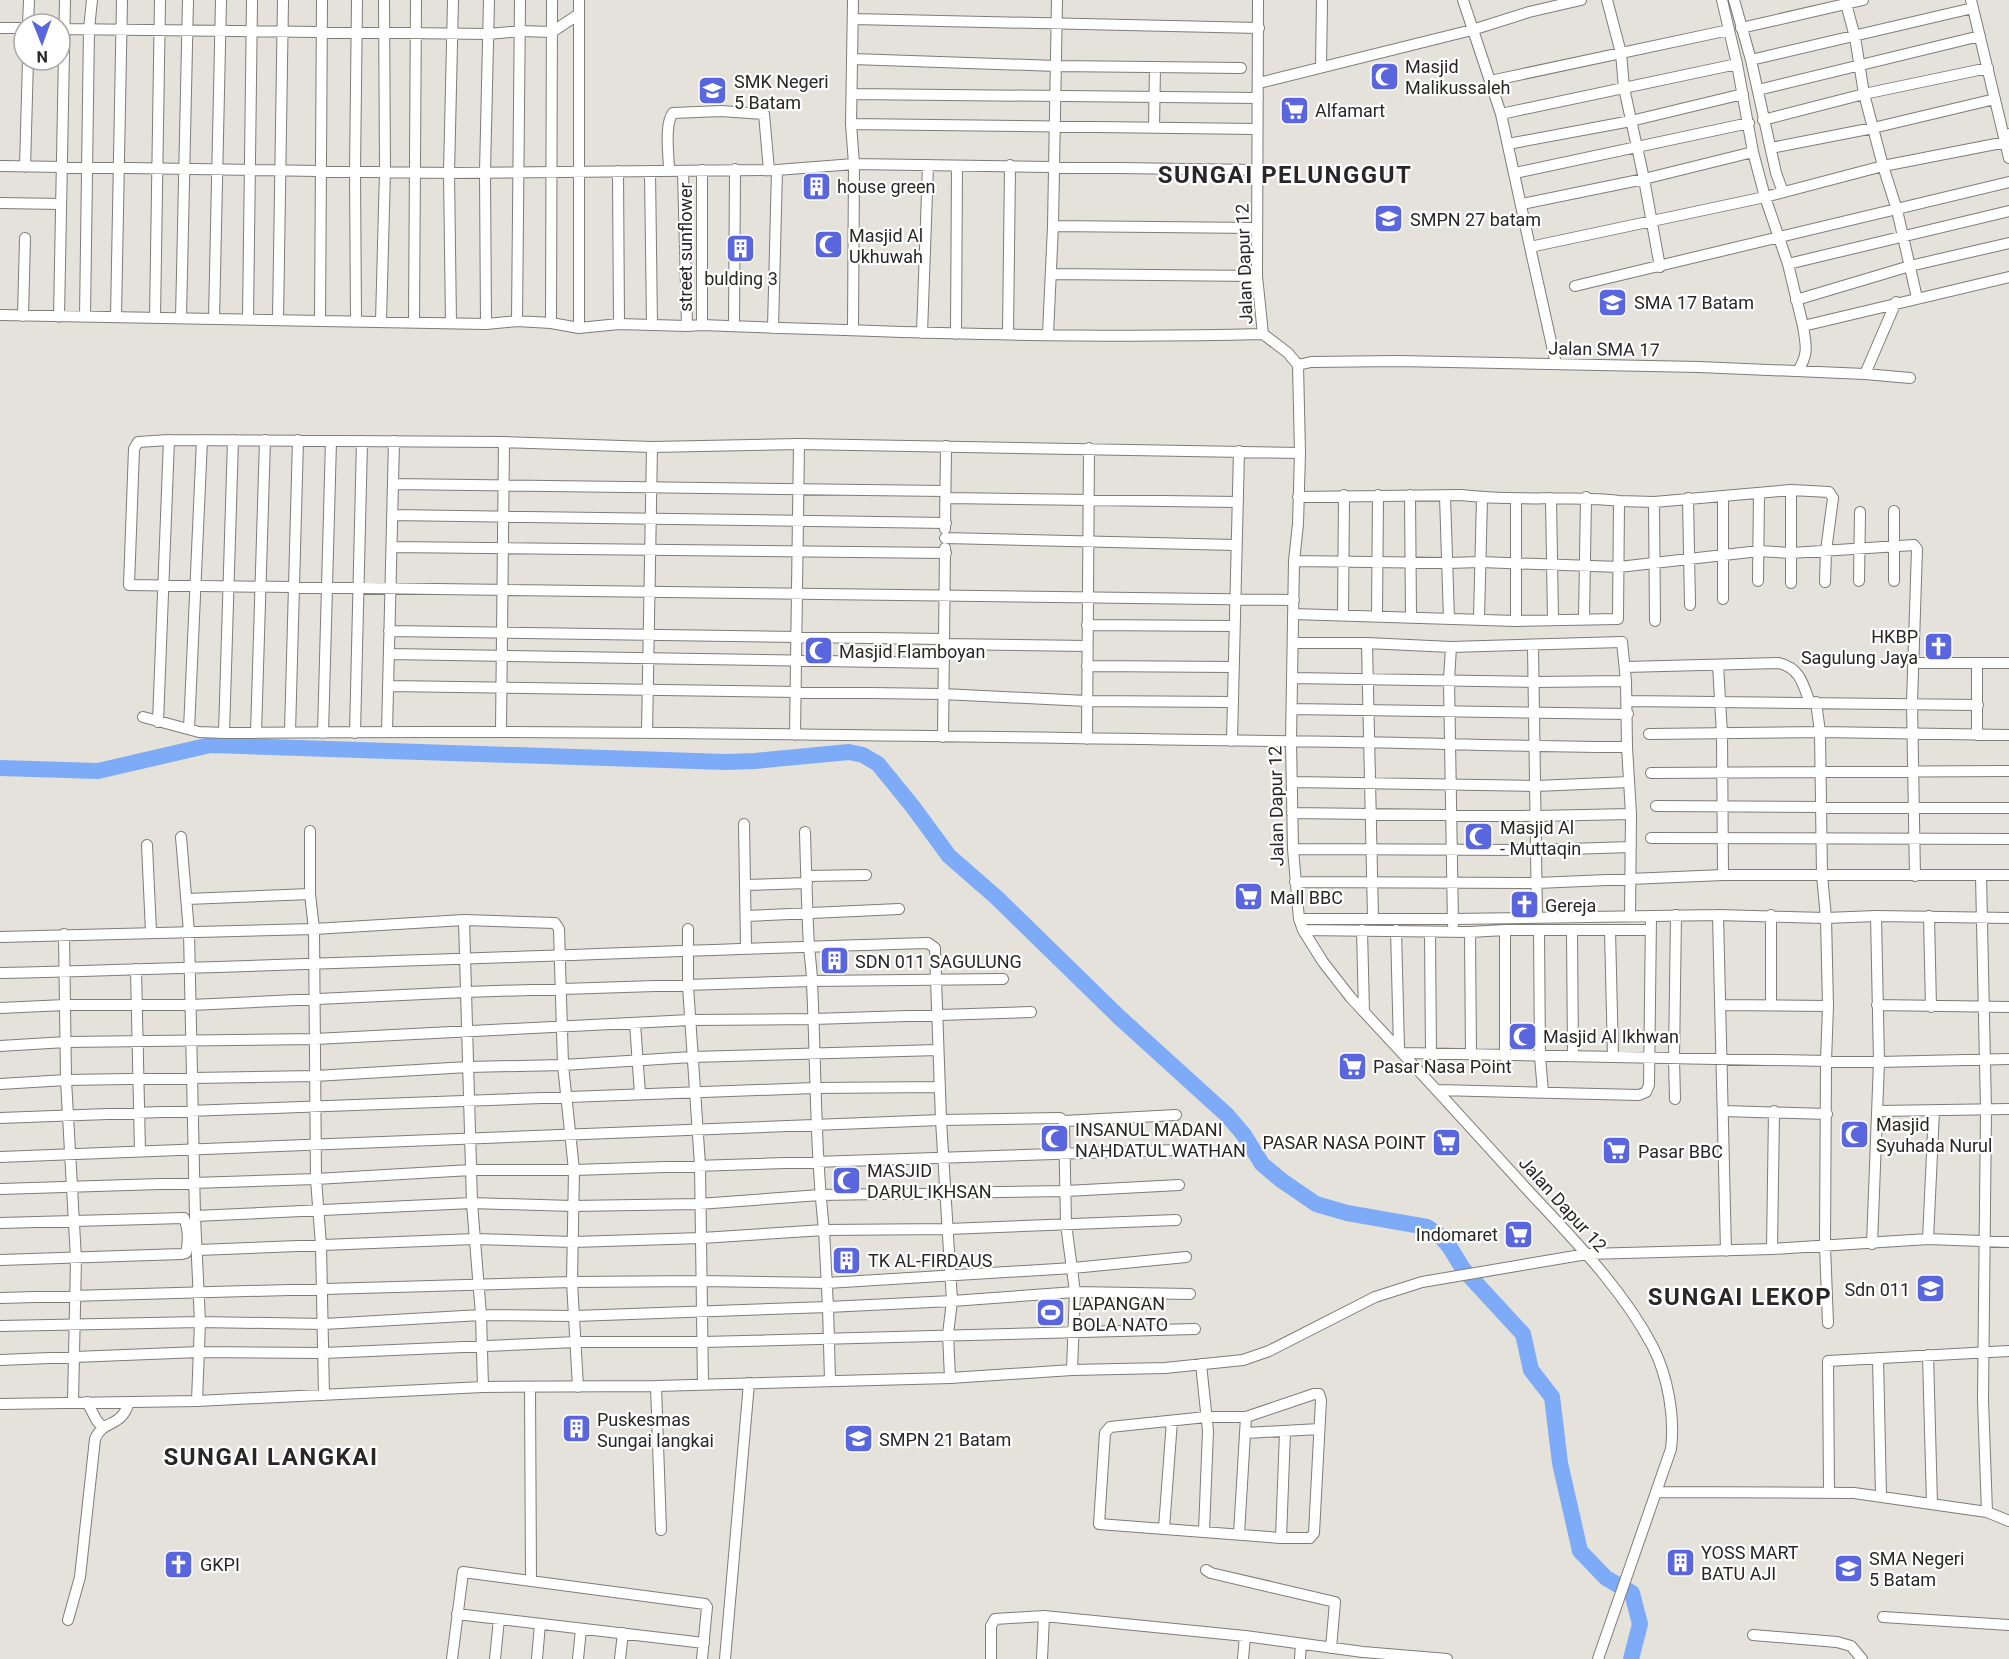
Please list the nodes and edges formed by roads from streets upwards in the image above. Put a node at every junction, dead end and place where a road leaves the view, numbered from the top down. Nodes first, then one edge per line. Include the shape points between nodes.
1 (92, 0) edge
2 (122, 0) edge
3 (160, 0) edge
4 (188, 0) edge
5 (221, 0) edge
6 (252, 0) edge
7 (283, 0) edge
8 (322, 0) edge
9 (357, 0) edge
10 (384, 0) edge
11 (416, 0) edge
12 (453, 0) edge
13 (489, 0) edge
14 (520, 0) edge
15 (552, 0) edge
16 (579, 0) edge
17 (853, 0) edge
18 (1057, 0) edge
19 (1258, 0) edge
20 (1322, 0) edge
21 (1462, 0) edge
22 (1581, 0) edge
23 (1607, 0) edge
24 (1722, 0) edge
25 (1734, 0) edge
26 (1863, 0) edge
27 (1845, 2) edge
28 (1972, 4) edge
29 (579, 14) junction
30 (853, 19) junction
31 (1056, 25) junction
32 (1259, 28) junction
33 (1741, 28) junction
34 (72, 29) edge
35 (89, 29) junction
36 (122, 29) junction
37 (160, 29) junction
38 (187, 30) junction
39 (221, 30) junction
40 (252, 30) junction
41 (1472, 30) junction
42 (1729, 30) junction
43 (282, 31) junction
44 (520, 31) junction
45 (322, 32) junction
46 (357, 32) junction
47 (384, 32) junction
48 (416, 32) junction
49 (552, 32) junction
50 (453, 33) junction
51 (489, 34) junction
52 (1980, 36) junction
53 (1855, 37) junction
54 (1621, 53) junction
55 (853, 59) junction
56 (1751, 60) junction
57 (1737, 64) junction
58 (1056, 66) junction
59 (1155, 67) junction
60 (1859, 67) junction
61 (1240, 68) dead end
62 (1321, 68) junction
63 (1988, 68) junction
64 (28, 72) edge
65 (62, 72) edge
66 (1490, 81) junction
67 (1259, 83) junction
68 (1624, 88) junction
69 (1758, 90) junction
70 (852, 94) junction
71 (1055, 94) junction
72 (1743, 94) junction
73 (1864, 94) junction
74 (1154, 96) junction
75 (1258, 98) junction
76 (1995, 99) junction
77 (1501, 114) junction
78 (1631, 120) junction
79 (1763, 120) junction
80 (1749, 123) junction
81 (851, 124) junction
82 (1054, 127) junction
83 (1154, 128) junction
84 (1873, 128) junction
85 (1257, 129) junction
86 (2007, 138) edge
87 (1508, 144) junction
88 (1637, 146) junction
89 (1770, 148) junction
90 (1753, 152) junction
91 (2009, 158) edge
92 (854, 164) junction
93 (928, 165) junction
94 (1010, 165) junction
95 (1054, 165) junction
96 (0, 166) edge
97 (957, 166) junction
98 (1882, 166) junction
99 (25, 167) junction
100 (87, 167) junction
101 (119, 167) junction
102 (61, 168) junction
103 (157, 168) junction
104 (184, 168) junction
105 (218, 168) junction
106 (250, 169) junction
107 (280, 169) junction
108 (735, 169) junction
109 (321, 170) junction
110 (702, 170) junction
111 (773, 170) junction
112 (1257, 170) junction
113 (355, 171) junction
114 (385, 171) junction
115 (618, 171) junction
116 (650, 171) junction
117 (669, 171) junction
118 (683, 171) junction
119 (415, 172) junction
120 (485, 172) junction
121 (518, 172) junction
122 (580, 172) junction
123 (449, 173) junction
124 (550, 173) junction
125 (1515, 173) junction
126 (1644, 180) junction
127 (2009, 183) edge
128 (1783, 192) junction
129 (1764, 196) junction
130 (0, 203) edge
131 (61, 204) junction
132 (1522, 204) junction
133 (1897, 210) junction
134 (2009, 211) edge
135 (1652, 221) junction
136 (1053, 225) junction
137 (1257, 228) junction
138 (1779, 237) junction
139 (1902, 237) junction
140 (25, 238) dead end
141 (2009, 243) edge
142 (1530, 247) junction
143 (1788, 264) junction
144 (1910, 266) junction
145 (1660, 267) junction
146 (1052, 274) junction
147 (1257, 276) junction
148 (2009, 278) edge
149 (1575, 286) dead end
150 (1917, 298) junction
151 (1796, 300) junction
152 (1896, 303) junction
153 (0, 315) edge
154 (23, 316) junction
155 (85, 316) junction
156 (59, 317) junction
157 (116, 317) junction
158 (155, 318) junction
159 (181, 318) junction
160 (214, 319) junction
161 (248, 319) junction
162 (278, 320) junction
163 (356, 320) junction
164 (320, 321) junction
165 (381, 321) junction
166 (518, 321) junction
167 (414, 322) junction
168 (451, 323) junction
169 (551, 323) junction
170 (486, 324) junction
171 (619, 324) junction
172 (702, 324) junction
173 (652, 325) junction
174 (734, 325) junction
175 (687, 326) junction
176 (1803, 326) junction
177 (579, 328) junction
178 (773, 328) junction
179 (853, 329) junction
180 (922, 333) junction
181 (956, 333) junction
182 (1008, 334) junction
183 (1048, 334) junction
184 (1263, 334) junction
185 (1556, 364) junction
186 (1298, 365) junction
187 (1798, 371) junction
188 (1865, 374) junction
189 (1910, 378) dead end
190 (170, 440) junction
191 (202, 440) junction
192 (233, 440) junction
193 (265, 440) junction
194 (298, 440) junction
195 (331, 441) junction
196 (362, 441) junction
197 (394, 441) junction
198 (504, 442) junction
199 (799, 444) junction
200 (946, 446) junction
201 (652, 447) junction
202 (1089, 448) junction
203 (1239, 450) junction
204 (1300, 453) junction
205 (393, 484) junction
206 (504, 486) junction
207 (650, 488) junction
208 (798, 490) junction
209 (1791, 490) junction
210 (1759, 494) junction
211 (946, 495) junction
212 (1344, 495) junction
213 (1378, 495) junction
214 (1410, 495) junction
215 (1445, 496) junction
216 (1298, 497) junction
217 (1586, 497) junction
218 (1723, 497) junction
219 (1482, 498) junction
220 (1516, 498) junction
221 (1551, 498) junction
222 (1688, 498) junction
223 (1089, 500) junction
224 (1619, 501) junction
225 (1238, 502) junction
226 (1654, 502) junction
227 (1894, 511) dead end
228 (1860, 512) dead end
229 (393, 515) junction
230 (504, 517) junction
231 (650, 519) junction
232 (798, 522) junction
233 (946, 523) junction
234 (945, 538) junction
235 (1088, 542) junction
236 (1236, 545) junction
237 (1894, 546) junction
238 (392, 547) junction
239 (504, 548) junction
240 (1860, 549) junction
241 (650, 550) junction
242 (1759, 551) junction
243 (1826, 551) junction
244 (798, 552) junction
245 (946, 553) junction
246 (1791, 553) junction
247 (1723, 556) junction
248 (1689, 557) junction
249 (1294, 561) junction
250 (1344, 562) junction
251 (1378, 562) junction
252 (1481, 562) junction
253 (1654, 562) junction
254 (1411, 563) junction
255 (1447, 564) junction
256 (1518, 564) junction
257 (1552, 564) junction
258 (1585, 564) junction
259 (1618, 567) junction
260 (1758, 581) dead end
261 (1859, 581) dead end
262 (1894, 581) dead end
263 (1826, 582) dead end
264 (1791, 583) dead end
265 (164, 584) junction
266 (195, 585) junction
267 (229, 585) junction
268 (260, 586) junction
269 (294, 586) junction
270 (327, 587) junction
271 (358, 588) junction
272 (391, 588) junction
273 (503, 589) junction
274 (649, 591) junction
275 (796, 594) junction
276 (944, 596) junction
277 (1088, 598) junction
278 (1722, 599) dead end
279 (1235, 600) junction
280 (1294, 600) junction
281 (1690, 605) dead end
282 (1293, 614) junction
283 (1343, 615) junction
284 (1377, 616) junction
285 (1411, 617) junction
286 (1479, 618) junction
287 (1449, 619) junction
288 (1553, 619) junction
289 (1584, 619) junction
290 (1516, 621) junction
291 (1655, 621) dead end
292 (1087, 625) junction
293 (1234, 626) junction
294 (389, 631) junction
295 (502, 632) junction
296 (648, 634) junction
297 (796, 637) junction
298 (944, 641) junction
299 (1293, 643) junction
300 (1367, 643) junction
301 (1087, 646) junction
302 (1533, 646) junction
303 (1451, 647) junction
304 (389, 654) junction
305 (502, 656) junction
306 (648, 658) junction
307 (795, 661) junction
308 (944, 663) junction
309 (1915, 663) junction
310 (1977, 663) junction
311 (2009, 663) edge
312 (1718, 665) junction
313 (1087, 666) junction
314 (1233, 667) junction
315 (1625, 667) junction
316 (1292, 678) junction
317 (1368, 678) junction
318 (1449, 680) junction
319 (1626, 681) junction
320 (1534, 682) junction
321 (388, 686) junction
322 (501, 688) junction
323 (647, 690) junction
324 (795, 692) junction
325 (944, 694) junction
326 (1087, 701) junction
327 (1627, 701) junction
328 (1233, 702) junction
329 (1719, 702) junction
330 (1813, 702) junction
331 (1912, 704) junction
332 (1978, 705) junction
333 (1292, 709) junction
334 (1369, 709) junction
335 (1450, 711) junction
336 (1534, 713) junction
337 (1628, 714) junction
338 (143, 717) dead end
339 (158, 722) junction
340 (189, 729) junction
341 (501, 731) junction
342 (290, 732) junction
343 (387, 732) junction
344 (1820, 732) junction
345 (224, 733) junction
346 (256, 733) junction
347 (323, 733) junction
348 (355, 733) junction
349 (647, 733) junction
350 (1649, 734) dead end
351 (1722, 734) junction
352 (1913, 734) junction
353 (795, 735) junction
354 (1977, 735) junction
355 (2009, 735) edge
356 (943, 737) junction
357 (1087, 739) junction
358 (1232, 741) junction
359 (1291, 741) junction
360 (1369, 742) junction
361 (1450, 745) junction
362 (1535, 747) junction
363 (1627, 747) junction
364 (1820, 771) junction
365 (2009, 771) edge
366 (1721, 772) junction
367 (1914, 772) junction
368 (1651, 773) dead end
369 (1293, 782) junction
370 (1371, 782) junction
371 (1629, 782) junction
372 (1452, 784) junction
373 (1536, 786) junction
374 (1656, 806) dead end
375 (1721, 806) junction
376 (1821, 806) junction
377 (1914, 807) junction
378 (2009, 808) edge
379 (1292, 813) junction
380 (1371, 813) junction
381 (1451, 814) junction
382 (1631, 814) junction
383 (1536, 816) junction
384 (744, 824) dead end
385 (310, 831) dead end
386 (805, 832) dead end
387 (181, 837) dead end
388 (1651, 838) dead end
389 (1722, 838) junction
390 (1822, 838) junction
391 (1915, 839) junction
392 (2009, 839) edge
393 (147, 845) dead end
394 (1631, 847) junction
395 (1372, 848) junction
396 (1293, 849) junction
397 (1452, 849) junction
398 (1537, 850) junction
399 (866, 875) dead end
400 (1723, 875) junction
401 (1822, 875) junction
402 (1981, 875) junction
403 (2009, 875) edge
404 (1916, 876) junction
405 (807, 879) junction
406 (1630, 879) junction
407 (1372, 881) junction
408 (1295, 882) junction
409 (1452, 882) junction
410 (1536, 883) junction
411 (746, 885) junction
412 (310, 894) junction
413 (187, 900) junction
414 (899, 909) dead end
415 (808, 913) junction
416 (1630, 915) junction
417 (1676, 915) junction
418 (1718, 915) junction
419 (1771, 915) junction
420 (746, 916) junction
421 (1651, 916) junction
422 (1876, 916) junction
423 (1929, 916) junction
424 (1981, 917) junction
425 (1373, 918) junction
426 (1537, 918) junction
427 (1826, 918) junction
428 (2009, 918) edge
429 (1299, 919) junction
430 (1452, 919) junction
431 (464, 921) junction
432 (314, 929) junction
433 (687, 929) dead end
434 (1303, 930) junction
435 (1362, 930) junction
436 (1396, 930) junction
437 (1505, 930) junction
438 (1572, 930) junction
439 (1610, 930) junction
440 (1650, 930) junction
441 (1539, 931) junction
442 (151, 932) junction
443 (189, 932) junction
444 (1430, 932) junction
445 (1453, 932) junction
446 (1470, 932) junction
447 (64, 934) junction
448 (0, 937) edge
449 (809, 947) junction
450 (746, 948) junction
451 (688, 950) junction
452 (560, 956) junction
453 (465, 957) junction
454 (314, 965) junction
455 (190, 968) junction
456 (136, 969) junction
457 (65, 972) junction
458 (0, 973) edge
459 (935, 979) junction
460 (1003, 979) dead end
461 (812, 981) junction
462 (688, 986) junction
463 (561, 989) junction
464 (466, 993) junction
465 (315, 1001) junction
466 (1772, 1004) junction
467 (66, 1005) junction
468 (137, 1005) junction
469 (191, 1005) junction
470 (1721, 1005) junction
471 (1877, 1005) junction
472 (1828, 1006) junction
473 (1931, 1007) junction
474 (1984, 1007) junction
475 (2009, 1007) edge
476 (0, 1008) edge
477 (1031, 1012) dead end
478 (1364, 1012) junction
479 (937, 1015) junction
480 (813, 1019) junction
481 (690, 1020) junction
482 (635, 1023) junction
483 (561, 1027) junction
484 (467, 1031) junction
485 (315, 1039) junction
486 (66, 1042) junction
487 (138, 1042) junction
488 (191, 1042) junction
489 (0, 1046) edge
490 (938, 1050) junction
491 (1401, 1051) junction
492 (814, 1054) junction
493 (1431, 1054) junction
494 (1472, 1055) junction
495 (1573, 1056) junction
496 (1505, 1057) junction
497 (1540, 1057) junction
498 (1612, 1057) junction
499 (1649, 1057) junction
500 (692, 1058) junction
501 (1722, 1058) junction
502 (1985, 1058) junction
503 (1674, 1059) junction
504 (2009, 1059) edge
505 (638, 1061) junction
506 (1826, 1061) junction
507 (1879, 1062) junction
508 (563, 1065) junction
509 (468, 1067) junction
510 (315, 1076) junction
511 (192, 1078) junction
512 (139, 1079) junction
513 (66, 1080) junction
514 (0, 1084) edge
515 (940, 1087) junction
516 (814, 1088) junction
517 (1438, 1090) junction
518 (695, 1092) junction
519 (1543, 1092) junction
520 (640, 1094) junction
521 (566, 1097) junction
522 (1675, 1099) dead end
523 (469, 1101) junction
524 (315, 1106) junction
525 (1986, 1110) junction
526 (2009, 1110) edge
527 (193, 1111) junction
528 (1723, 1111) junction
529 (1774, 1111) junction
530 (1878, 1111) junction
531 (1934, 1111) junction
532 (139, 1113) junction
533 (1827, 1114) junction
534 (68, 1115) junction
535 (1176, 1115) dead end
536 (0, 1118) edge
537 (941, 1120) junction
538 (1064, 1121) junction
539 (818, 1125) junction
540 (698, 1130) junction
541 (570, 1134) junction
542 (470, 1138) junction
543 (315, 1144) junction
544 (193, 1149) junction
545 (1176, 1150) dead end
546 (140, 1151) junction
547 (71, 1154) junction
548 (1066, 1155) junction
549 (0, 1157) edge
550 (943, 1158) junction
551 (818, 1162) junction
552 (700, 1165) junction
553 (471, 1170) junction
554 (574, 1170) junction
555 (316, 1179) junction
556 (194, 1183) junction
557 (1179, 1185) dead end
558 (73, 1187) junction
559 (0, 1189) edge
560 (1065, 1191) junction
561 (945, 1192) junction
562 (820, 1195) junction
563 (472, 1203) junction
564 (699, 1204) junction
565 (572, 1206) junction
566 (320, 1210) junction
567 (195, 1216) junction
568 (74, 1220) junction
569 (1176, 1220) dead end
570 (0, 1223) edge
571 (1066, 1224) junction
572 (948, 1229) junction
573 (824, 1230) junction
574 (702, 1238) junction
575 (474, 1239) junction
576 (1928, 1239) junction
577 (1985, 1240) junction
578 (573, 1242) junction
579 (2009, 1242) edge
580 (1872, 1244) junction
581 (321, 1245) junction
582 (1825, 1246) junction
583 (1772, 1249) junction
584 (198, 1250) junction
585 (1726, 1251) junction
586 (1587, 1254) junction
587 (1186, 1257) dead end
588 (76, 1258) junction
589 (0, 1260) edge
590 (1072, 1268) junction
591 (951, 1276) junction
592 (701, 1281) junction
593 (572, 1282) junction
594 (827, 1283) junction
595 (477, 1284) junction
596 (321, 1290) junction
597 (1075, 1292) junction
598 (198, 1293) junction
599 (74, 1294) junction
600 (1190, 1294) dead end
601 (0, 1298) edge
602 (951, 1301) junction
603 (828, 1307) junction
604 (703, 1312) junction
605 (481, 1315) junction
606 (575, 1316) junction
607 (200, 1322) junction
608 (75, 1323) junction
609 (1828, 1323) dead end
610 (324, 1324) junction
611 (0, 1326) edge
612 (1195, 1329) dead end
613 (1074, 1332) junction
614 (948, 1334) junction
615 (829, 1339) junction
616 (576, 1342) junction
617 (703, 1342) junction
618 (482, 1345) junction
619 (2009, 1351) edge
620 (200, 1352) junction
621 (324, 1353) junction
622 (1982, 1353) junction
623 (1928, 1355) junction
624 (75, 1357) junction
625 (1878, 1358) junction
626 (0, 1360) edge
627 (1201, 1364) junction
628 (1072, 1370) junction
629 (950, 1378) junction
630 (830, 1380) junction
631 (749, 1383) junction
632 (703, 1384) junction
633 (656, 1386) junction
634 (483, 1387) junction
635 (530, 1387) junction
636 (578, 1387) junction
637 (324, 1395) junction
638 (197, 1401) junction
639 (73, 1402) junction
640 (87, 1402) junction
641 (129, 1402) junction
642 (0, 1404) edge
643 (1206, 1417) junction
644 (1246, 1417) junction
645 (1172, 1421) junction
646 (103, 1427) junction
647 (1319, 1430) junction
648 (1286, 1432) junction
649 (1246, 1433) junction
650 (1656, 1492) junction
651 (1829, 1493) junction
652 (1881, 1496) junction
653 (1932, 1503) junction
654 (1987, 1512) junction
655 (2009, 1521) edge
656 (1164, 1528) junction
657 (661, 1530) dead end
658 (1204, 1531) junction
659 (1239, 1534) junction
660 (1281, 1538) junction
661 (1206, 1570) dead end
662 (531, 1580) junction
663 (457, 1614) junction
664 (1044, 1616) junction
665 (1883, 1617) dead end
666 (499, 1619) junction
667 (68, 1620) dead end
668 (540, 1624) junction
669 (2009, 1625) edge
670 (581, 1629) junction
671 (623, 1633) junction
672 (1753, 1635) dead end
673 (1245, 1636) junction
674 (704, 1643) junction
675 (1301, 1644) junction
676 (1330, 1648) junction
677 (1363, 1656) edge
678 (452, 1659) edge
679 (495, 1659) edge
680 (537, 1659) edge
681 (578, 1659) edge
682 (620, 1659) edge
683 (702, 1659) edge
684 (725, 1659) edge
685 (991, 1659) edge
686 (1042, 1659) edge
687 (1243, 1659) edge
688 (1300, 1659) edge
689 (1447, 1659) edge
690 (1598, 1659) edge
691 (1862, 1659) edge

1 - 35 street
2 - 36 street
3 - 37 street
4 - 38 street
5 - 39 street
6 - 40 street
7 - 43 street
8 - 45 street
9 - 46 street
10 - 47 street
11 - 48 street
12 - 50 street
13 - 51 street
14 - 44 street
15 - 49 street
16 - 29 street
17 - 30 street
18 - 31 street
19 - 32 street, Jalan Dapur 12
20 - 62 street
21 - 41 street
22 - 41 street
23 - 54 street
24 - 42 street
25 - 33 street
26 - 27 street
27 - 33 street
27 - 53 street
28 - 52 street
28 - 53 street
29 - 49 street
29 - 122 street
30 - 31 street
30 - 55 street
31 - 32 street
31 - 58 street
32 - 67 street, Jalan Dapur 12
33 - 56 street
34 - 35 street
35 - 36 street
35 - 100 street
36 - 37 street
36 - 101 street
37 - 38 street
37 - 103 street
38 - 39 street
38 - 104 street
39 - 40 street
39 - 105 street
40 - 43 street
40 - 106 street
41 - 62 street
41 - 66 street
42 - 54 street
42 - 57 street
43 - 45 street
43 - 107 street
44 - 49 street
44 - 51 street
44 - 121 street
45 - 46 street
45 - 109 street
46 - 47 street
46 - 113 street
47 - 48 street
47 - 114 street
48 - 50 street
48 - 119 street
49 - 124 street
50 - 51 street
50 - 123 street
51 - 120 street
52 - 60 street
52 - 63 street
53 - 56 street
53 - 60 street
54 - 66 street
54 - 68 street
55 - 58 street
55 - 70 street
56 - 69 street
57 - 68 street
57 - 72 street
58 - 59 street
58 - 71 street
59 - 61 street
59 - 74 street
60 - 69 street
60 - 73 street
62 - 67 street
63 - 73 street
63 - 76 street
64 - 99 street
65 - 102 street
66 - 77 street
67 - 75 street, Jalan Dapur 12
68 - 77 street
68 - 78 street
69 - 79 street
70 - 71 street
70 - 81 street
71 - 74 street
71 - 82 street
72 - 78 street
72 - 80 street
73 - 79 street
73 - 84 street
74 - 75 street
74 - 83 street
75 - 85 street, Jalan Dapur 12
76 - 84 street
76 - 86 street
77 - 87 street
78 - 87 street
78 - 88 street
79 - 89 street
80 - 88 street
80 - 90 street
81 - 82 street
81 - 92 street
82 - 83 street
82 - 95 street
83 - 85 street
84 - 89 street
84 - 98 street
85 - 112 street, Jalan Dapur 12
86 - 91 street
86 - 98 street
87 - 125 street
88 - 125 street
88 - 126 street
89 - 128 street
90 - 126 street
90 - 129 street
92 - 93 street
92 - 111 street
92 - 179 street
93 - 97 street
93 - 180 street
94 - 95 street
94 - 97 street
94 - 182 street
95 - 112 street
95 - 136 street
96 - 99 street
97 - 181 street
98 - 128 street
98 - 133 street
99 - 102 street
100 - 101 street
100 - 102 street
100 - 155 street
101 - 103 street
101 - 157 street
102 - 131 street
103 - 104 street
103 - 158 street
104 - 105 street
104 - 159 street
105 - 106 street
105 - 160 street
106 - 107 street
106 - 161 street
107 - 109 street
107 - 162 street
108 - 110 street
108 - 111 street
108 - 174 street
109 - 113 street
109 - 164 street
110 - 118 street
110 - 172 street, street sunflower
111 - 117 street via 764,114 721,111 670,116
111 - 178 street
112 - 137 street, Jalan Dapur 12
113 - 114 street
113 - 163 street
114 - 119 street
114 - 165 street
115 - 116 street
115 - 122 street
115 - 171 street
116 - 117 street
116 - 173 street
117 - 118 street
118 - 175 street
119 - 123 street
119 - 167 street
120 - 121 street
120 - 123 street
120 - 170 street
121 - 124 street
121 - 166 street
122 - 124 street
122 - 177 street
123 - 168 street
124 - 169 street
125 - 132 street
126 - 132 street
126 - 135 street
127 - 133 street
128 - 129 street
129 - 135 street
129 - 138 street
130 - 131 street
131 - 156 street
132 - 142 street
133 - 138 street
133 - 139 street
134 - 139 street
135 - 142 street
135 - 145 street
136 - 137 street
136 - 146 street
137 - 147 street, Jalan Dapur 12
138 - 143 street
138 - 145 street
139 - 143 street
139 - 144 street
140 - 154 street
141 - 144 street
142 - 185 street
143 - 151 street
144 - 150 street
144 - 151 street
145 - 149 street
146 - 147 street
146 - 183 street
147 - 184 street, Jalan Dapur 12
148 - 150 street
150 - 152 street
151 - 176 street
152 - 176 street
152 - 188 street
153 - 154 street
154 - 156 street
155 - 156 street
155 - 157 street
157 - 158 street
158 - 159 street
159 - 160 street
160 - 161 street
161 - 162 street
162 - 164 street
163 - 164 street
163 - 165 street
165 - 167 street
166 - 169 street
166 - 170 street
167 - 168 street
168 - 170 street
169 - 177 street
171 - 173 street
171 - 177 street
172 - 174 street
172 - 175 street
173 - 175 street
174 - 178 street
176 - 187 street via 1806,358
178 - 179 street
179 - 180 street
180 - 181 street
181 - 182 street
182 - 183 street
183 - 184 street
184 - 186 street, Jalan Dapur 12
185 - 186 street, Jalan SMA 17 via 1398,361
185 - 187 street, Jalan SMA 17
186 - 204 street, Jalan Dapur 12
187 - 188 street, Jalan SMA 17
188 - 189 street, Jalan SMA 17
190 - 191 street
190 - 265 street
190 - 265 street via 138,442 133,471 129,585
191 - 192 street
191 - 266 street
192 - 193 street
192 - 267 street
193 - 194 street
193 - 268 street
194 - 195 street
194 - 269 street
195 - 196 street
195 - 270 street
196 - 197 street
196 - 271 street
197 - 198 street
197 - 205 street
198 - 201 street
198 - 206 street
199 - 200 street
199 - 201 street
199 - 208 street
200 - 202 street
200 - 211 street
201 - 207 street
202 - 203 street
202 - 223 street
203 - 204 street
203 - 225 street
204 - 216 street, Jalan Dapur 12
205 - 206 street
205 - 229 street
206 - 207 street
206 - 230 street
207 - 208 street
207 - 231 street
208 - 211 street
208 - 232 street
209 - 210 street
209 - 243 street via 1829,492 1833,498
209 - 246 street
210 - 218 street
210 - 242 street
211 - 223 street
211 - 233 street
212 - 213 street
212 - 216 street
212 - 250 street
213 - 214 street
213 - 251 street
214 - 215 street
214 - 254 street
215 - 219 street
215 - 255 street
216 - 249 street, Jalan Dapur 12
217 - 221 street
217 - 224 street
217 - 258 street
218 - 222 street
218 - 247 street
219 - 220 street
219 - 252 street
220 - 221 street
220 - 256 street
221 - 257 street
222 - 226 street
222 - 248 street
223 - 225 street
223 - 235 street
224 - 226 street
224 - 259 street
225 - 236 street
226 - 253 street
227 - 237 street
228 - 240 street
229 - 230 street
229 - 238 street
230 - 231 street
230 - 239 street
231 - 232 street
231 - 241 street
232 - 233 street
232 - 244 street
233 - 234 street
234 - 235 street
234 - 245 street
235 - 236 street
235 - 277 street
236 - 279 street
237 - 240 street
237 - 262 street
237 - 309 street via 1914,545 1917,549
238 - 239 street
238 - 272 street
239 - 241 street
239 - 273 street
240 - 243 street
240 - 261 street
241 - 244 street
241 - 274 street
242 - 246 street
242 - 247 street
242 - 260 street
243 - 246 street
243 - 263 street
244 - 245 street
244 - 275 street
245 - 276 street
246 - 264 street
247 - 248 street
247 - 278 street
248 - 253 street
248 - 281 street
249 - 250 street
249 - 280 street, Jalan Dapur 12
250 - 251 street
250 - 283 street
251 - 254 street
251 - 284 street
252 - 255 street
252 - 256 street
252 - 286 street
253 - 259 street
253 - 291 street
254 - 255 street
254 - 285 street
255 - 287 street
256 - 257 street
256 - 290 street
257 - 258 street
257 - 288 street
258 - 259 street
258 - 289 street
259 - 289 street via 1618,619
265 - 266 street
265 - 339 street
266 - 267 street
266 - 340 street
267 - 268 street
267 - 345 street
268 - 269 street
268 - 346 street
269 - 270 street
269 - 342 street
270 - 271 street
270 - 347 street
271 - 272 street
271 - 348 street
272 - 273 street
272 - 294 street
273 - 274 street
273 - 295 street
274 - 275 street
274 - 296 street
275 - 276 street
275 - 297 street
276 - 277 street
276 - 298 street
277 - 279 street
277 - 292 street
279 - 280 street
279 - 293 street
280 - 282 street, Jalan Dapur 12
282 - 283 street
282 - 299 street, Jalan Dapur 12
283 - 284 street
284 - 285 street
285 - 287 street
286 - 287 street
286 - 290 street
288 - 289 street
288 - 290 street
292 - 293 street
292 - 301 street
293 - 314 street
294 - 295 street
294 - 304 street
295 - 296 street
295 - 305 street
296 - 297 street
296 - 306 street
297 - 298 street
297 - 307 street
298 - 301 street
298 - 308 street
299 - 300 street
299 - 316 street, Jalan Dapur 12
300 - 303 street
300 - 317 street
301 - 313 street
302 - 303 street
302 - 315 street via 1622,642
302 - 320 street
303 - 318 street
304 - 305 street
304 - 321 street
305 - 306 street
305 - 322 street
306 - 307 street
306 - 323 street
307 - 308 street
307 - 324 street
308 - 325 street
309 - 310 street
309 - 331 street
310 - 311 street
310 - 332 street
312 - 315 street
312 - 329 street
312 - 330 street via 1785,665 1799,675
313 - 314 street
313 - 326 street
314 - 328 street
315 - 319 street
316 - 317 street
316 - 333 street, Jalan Dapur 12
317 - 318 street
317 - 334 street
318 - 320 street
318 - 335 street
319 - 320 street
319 - 327 street
320 - 336 street
321 - 322 street
321 - 343 street
322 - 323 street
322 - 341 street
323 - 324 street
323 - 349 street
324 - 325 street
324 - 353 street
325 - 326 street
325 - 356 street
326 - 328 street
326 - 357 street
327 - 329 street
327 - 337 street
328 - 358 street
329 - 330 street
329 - 351 street
330 - 331 street
330 - 344 street
331 - 332 street
331 - 352 street
332 - 354 street
333 - 334 street
333 - 359 street, Jalan Dapur 12
334 - 335 street
334 - 360 street
335 - 336 street
335 - 361 street
336 - 337 street
336 - 362 street
337 - 363 street
338 - 339 street
339 - 340 street
340 - 345 street
341 - 343 street
341 - 349 street
342 - 346 street
342 - 347 street
343 - 348 street
344 - 351 street
344 - 352 street
344 - 364 street
345 - 346 street
347 - 348 street
349 - 353 street
350 - 351 street
351 - 366 street
352 - 354 street
352 - 367 street
353 - 356 street
354 - 355 street
356 - 357 street
357 - 358 street
358 - 359 street
359 - 360 street
359 - 369 street, Jalan Dapur 12
360 - 361 street
360 - 370 street
361 - 362 street
361 - 372 street
362 - 363 street
362 - 373 street
363 - 371 street
364 - 366 street
364 - 367 street
364 - 376 street
365 - 367 street
366 - 368 street
366 - 375 street
367 - 377 street
369 - 370 street
369 - 379 street, Jalan Dapur 12
370 - 372 street
370 - 380 street
371 - 373 street
371 - 382 street
372 - 373 street
372 - 381 street
373 - 383 street
374 - 375 street
375 - 376 street
375 - 389 street
376 - 377 street
376 - 390 street
377 - 378 street
377 - 391 street
379 - 380 street
379 - 396 street, Jalan Dapur 12
380 - 381 street
380 - 395 street
381 - 383 street
381 - 397 street
382 - 383 street
382 - 394 street
383 - 398 street
384 - 411 street
385 - 412 street
386 - 405 street
387 - 413 street
388 - 389 street
389 - 390 street
389 - 400 street
390 - 391 street
390 - 401 street
391 - 392 street
391 - 404 street
393 - 442 street
394 - 398 street
394 - 406 street
395 - 396 street
395 - 397 street
395 - 407 street
396 - 408 street, Jalan Dapur 12
397 - 398 street
397 - 409 street
398 - 410 street
399 - 405 street
400 - 401 street
400 - 406 street
401 - 404 street
401 - 427 street
402 - 403 street
402 - 404 street
402 - 424 street
405 - 411 street
405 - 415 street
406 - 410 street
406 - 416 street
407 - 408 street
407 - 409 street
407 - 425 street
408 - 429 street, Jalan Dapur 12
409 - 410 street
409 - 430 street
410 - 426 street
411 - 420 street
412 - 413 street
412 - 432 street
413 - 443 street
414 - 415 street
415 - 420 street
415 - 449 street
416 - 421 street
416 - 426 street
417 - 418 street
417 - 421 street
417 - 503 street
418 - 419 street
418 - 470 street
419 - 427 street
419 - 466 street
420 - 450 street
421 - 440 street
422 - 423 street
422 - 427 street
422 - 471 street
423 - 424 street
423 - 473 street
424 - 428 street
424 - 474 street
425 - 429 street
425 - 430 street
426 - 430 street
427 - 472 street
429 - 434 street, Jalan Dapur 12
430 - 445 street
431 - 432 street
431 - 452 street via 555,923 559,929
431 - 453 street
432 - 443 street
432 - 454 street
433 - 451 street
434 - 435 street
434 - 478 street, Jalan Dapur 12 via 1323,962
435 - 436 street
435 - 478 street
436 - 444 street
436 - 491 street
437 - 441 street
437 - 446 street
437 - 496 street
438 - 439 street
438 - 441 street
438 - 495 street
439 - 440 street
439 - 498 street
440 - 499 street
441 - 497 street
442 - 443 street
442 - 447 street
443 - 455 street
444 - 445 street
444 - 493 street
445 - 446 street
446 - 494 street
447 - 448 street
447 - 457 street
449 - 450 street
449 - 459 street via 928,943 935,951
449 - 461 street
450 - 451 street
451 - 452 street
451 - 462 street
452 - 453 street
452 - 463 street
453 - 454 street
453 - 464 street
454 - 455 street
454 - 465 street
455 - 456 street
455 - 469 street
456 - 457 street
456 - 468 street
457 - 458 street
457 - 467 street
459 - 460 street
459 - 461 street
459 - 479 street
461 - 462 street
461 - 480 street
462 - 463 street
462 - 481 street
463 - 464 street
463 - 483 street
464 - 465 street
464 - 484 street
465 - 469 street
465 - 485 street
466 - 470 street
466 - 472 street
467 - 468 street
467 - 476 street
467 - 486 street
468 - 469 street
468 - 487 street
469 - 488 street
470 - 501 street
471 - 473 street
471 - 507 street
472 - 506 street
473 - 474 street
474 - 475 street
474 - 502 street
477 - 479 street
478 - 491 street, Jalan Dapur 12
479 - 480 street
479 - 490 street
480 - 481 street
480 - 492 street
481 - 482 street
481 - 500 street
482 - 483 street
482 - 505 street
483 - 484 street
483 - 508 street
484 - 485 street
484 - 509 street
485 - 488 street
485 - 510 street
486 - 487 street
486 - 489 street
486 - 513 street
487 - 488 street
487 - 512 street
488 - 511 street
490 - 492 street
490 - 515 street
491 - 493 street
491 - 517 street, Jalan Dapur 12
492 - 500 street
492 - 516 street
493 - 494 street
494 - 496 street
495 - 497 street
495 - 498 street
496 - 497 street
497 - 519 street
498 - 499 street
499 - 503 street
499 - 519 street via 1648,1089 1639,1095
500 - 505 street
500 - 518 street
501 - 503 street
501 - 506 street
501 - 528 street
502 - 504 street
502 - 507 street
502 - 525 street
503 - 522 street
505 - 508 street
505 - 520 street
506 - 507 street
506 - 533 street
507 - 530 street
508 - 509 street
508 - 521 street
509 - 510 street
509 - 523 street
510 - 511 street
510 - 524 street
511 - 512 street
511 - 527 street
512 - 513 street
512 - 532 street
513 - 514 street
513 - 534 street
515 - 516 street
515 - 537 street
516 - 518 street
516 - 539 street
517 - 519 street
517 - 586 street, Jalan Dapur 12
518 - 520 street
518 - 540 street
520 - 521 street
521 - 523 street
521 - 541 street
523 - 524 street
523 - 542 street
524 - 527 street
524 - 543 street
525 - 526 street
525 - 531 street
525 - 577 street
527 - 532 street
527 - 544 street
528 - 529 street
528 - 585 street
529 - 533 street
529 - 583 street
530 - 531 street
530 - 580 street
531 - 576 street
532 - 534 street
532 - 546 street
533 - 582 street
534 - 536 street
534 - 547 street
535 - 538 street
537 - 538 street
537 - 539 street
537 - 550 street
538 - 548 street
539 - 540 street
539 - 551 street
540 - 541 street
540 - 552 street
541 - 542 street
541 - 554 street
542 - 543 street
542 - 553 street
543 - 544 street
543 - 555 street
544 - 546 street
544 - 556 street
545 - 548 street
546 - 547 street
547 - 549 street
547 - 558 street
548 - 550 street
548 - 560 street
550 - 551 street
550 - 561 street
551 - 552 street
551 - 562 street
552 - 554 street
552 - 564 street
553 - 554 street
553 - 555 street
553 - 563 street
554 - 565 street
555 - 556 street
555 - 566 street
556 - 558 street
556 - 567 street
557 - 560 street
558 - 559 street
558 - 568 street
560 - 561 street
560 - 571 street
561 - 562 street
561 - 572 street
562 - 564 street
562 - 573 street
563 - 565 street
563 - 566 street
563 - 575 street
564 - 565 street
564 - 574 street
565 - 578 street
566 - 567 street
566 - 581 street
567 - 584 street
568 - 570 street
568 - 588 street
568 - 588 street via 184,1218 189,1242 182,1254
569 - 571 street
571 - 572 street
571 - 590 street
572 - 573 street
572 - 591 street
573 - 574 street
573 - 594 street
574 - 578 street
574 - 592 street
575 - 578 street
575 - 581 street
575 - 595 street
576 - 577 street
576 - 580 street
577 - 579 street
577 - 622 street
578 - 593 street
580 - 582 street
581 - 584 street
581 - 596 street
582 - 583 street
582 - 609 street
583 - 585 street
584 - 598 street
585 - 586 street
586 - 627 street via 1422,1282 1375,1297 1269,1351 1243,1360
586 - 650 street, Jalan Dapur 12 via 1653,1347 1666,1385 1673,1434
587 - 590 street
588 - 589 street
588 - 599 street
590 - 591 street
590 - 597 street
591 - 594 street
591 - 602 street
592 - 593 street
592 - 594 street
592 - 604 street
593 - 595 street
593 - 606 street
594 - 603 street
595 - 596 street
595 - 605 street
596 - 598 street
596 - 610 street
597 - 600 street
597 - 602 street
597 - 613 street
598 - 599 street
598 - 607 street
599 - 601 street
599 - 608 street
602 - 603 street
602 - 614 street
603 - 604 street
603 - 615 street
604 - 606 street
604 - 617 street
605 - 606 street
605 - 610 street
605 - 618 street
606 - 616 street
607 - 608 street
607 - 610 street
607 - 620 street
608 - 611 street
608 - 624 street
610 - 621 street
612 - 613 street
613 - 614 street
613 - 628 street
614 - 615 street
614 - 629 street
615 - 617 street
615 - 630 street
616 - 617 street
616 - 618 street
616 - 636 street
617 - 632 street
618 - 621 street
618 - 634 street
619 - 622 street
620 - 621 street
620 - 624 street
620 - 638 street
621 - 637 street
622 - 623 street
622 - 654 street
623 - 625 street
623 - 653 street
624 - 626 street
624 - 639 street
625 - 651 street via 1828,1360
625 - 652 street
627 - 628 street
627 - 643 street
628 - 629 street
629 - 630 street
630 - 631 street
631 - 632 street
631 - 684 street
632 - 633 street
633 - 636 street
633 - 657 street
634 - 635 street
634 - 637 street
635 - 636 street
635 - 662 street
637 - 638 street
638 - 641 street
639 - 640 street
639 - 642 street
640 - 641 street
640 - 646 street
641 - 646 street via 122,1418
643 - 644 street
643 - 645 street
643 - 658 street
644 - 647 street via 1316,1394 1322,1400
644 - 649 street
645 - 656 street
645 - 656 street via 1107,1429 1098,1520 1102,1525
646 - 667 street via 95,1439 80,1577
647 - 648 street
647 - 660 street via 1314,1533 1307,1539
648 - 649 street
648 - 660 street
649 - 659 street
650 - 651 street
650 - 690 street, Jalan Dapur 12
651 - 652 street
652 - 653 street
653 - 654 street
654 - 655 street
656 - 658 street
658 - 659 street
659 - 660 street
661 - 676 street via 1335,1602
662 - 663 street via 463,1572
662 - 674 street via 705,1604
663 - 666 street
663 - 678 street
664 - 673 street
664 - 685 street via 995,1619 991,1626
664 - 686 street
665 - 669 street
666 - 668 street
666 - 679 street
668 - 670 street
668 - 680 street
670 - 671 street
670 - 681 street
671 - 674 street
671 - 682 street
672 - 691 street via 1837,1642 1851,1646
673 - 675 street
673 - 687 street
674 - 683 street
675 - 676 street
675 - 688 street
676 - 677 street
677 - 689 street

